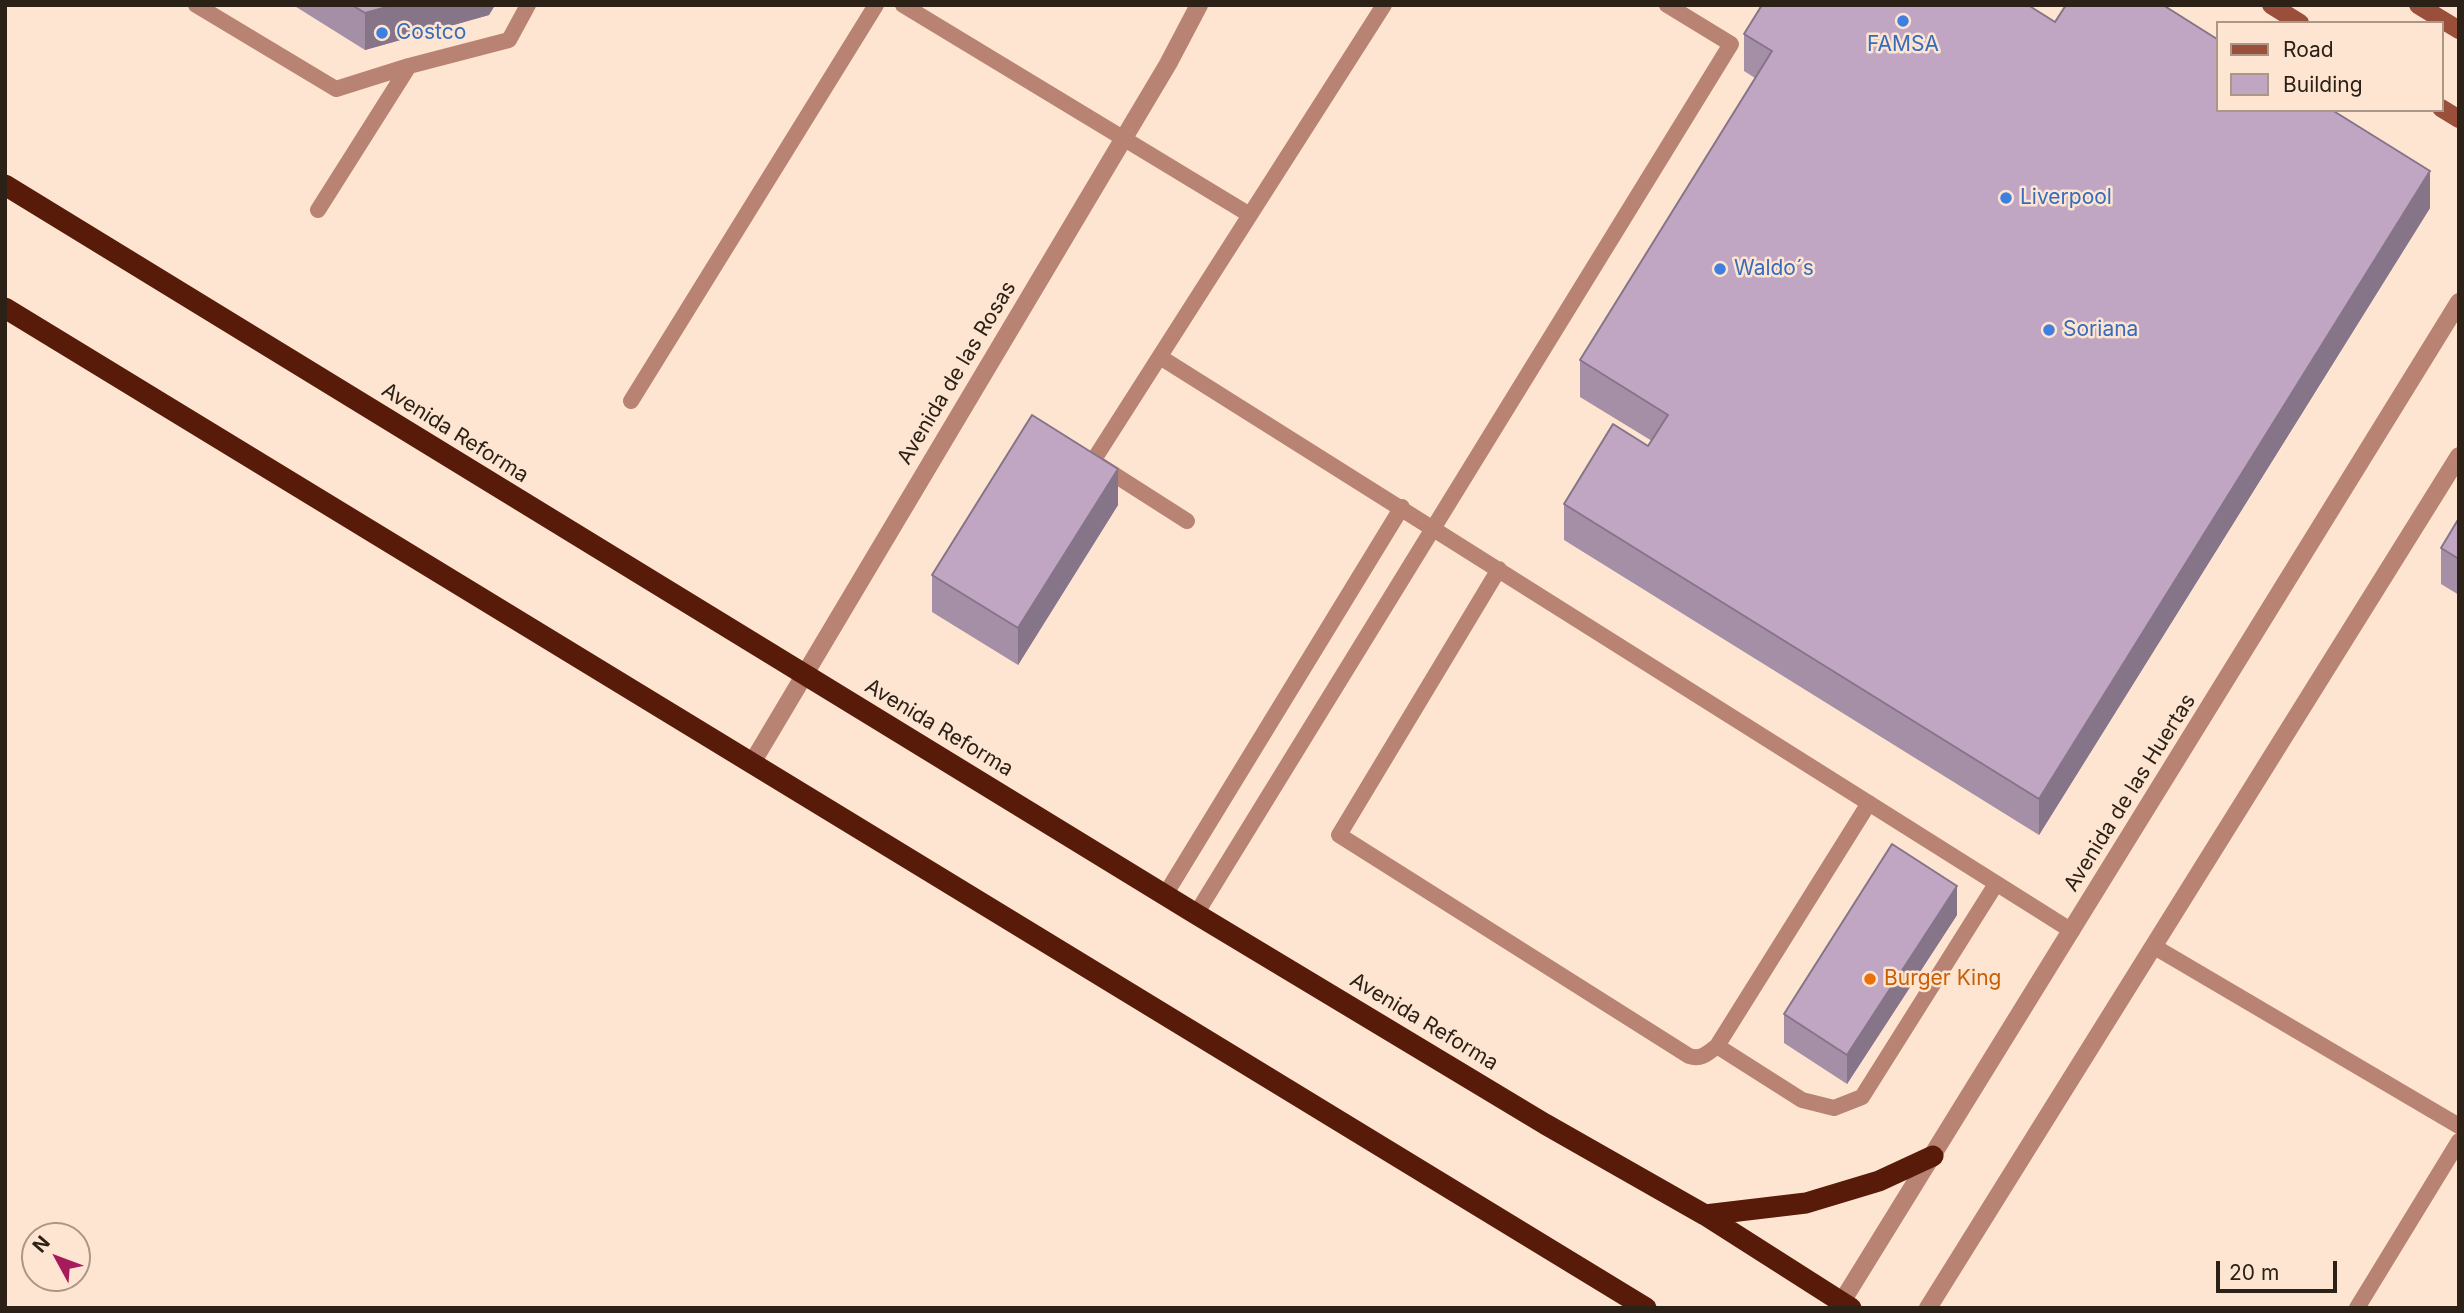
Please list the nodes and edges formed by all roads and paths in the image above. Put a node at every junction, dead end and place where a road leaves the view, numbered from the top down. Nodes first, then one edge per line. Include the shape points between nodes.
1 (196, 5) edge
2 (528, 5) edge
3 (876, 5) edge
4 (903, 5) edge
5 (1199, 5) edge
6 (1384, 5) edge
7 (1667, 5) edge
8 (2271, 5) edge
9 (2418, 5) edge
10 (2297, 21) edge
11 (2459, 30) edge
12 (409, 66) junction
13 (2443, 109) edge
14 (2459, 118) edge
15 (1124, 138) junction
16 (5, 185) edge
17 (318, 210) dead end
18 (1250, 215) junction
19 (2459, 302) edge
20 (5, 308) edge
21 (1160, 357) junction
22 (631, 401) dead end
23 (2459, 456) edge
24 (1402, 507) junction
25 (1187, 521) dead end
26 (1435, 528) junction
27 (1499, 569) junction
28 (805, 675) junction
29 (752, 763) junction
30 (1869, 803) junction
31 (1996, 884) junction
32 (1165, 895) junction
33 (1196, 914) junction
34 (2072, 932) junction
35 (2153, 946) junction
36 (1717, 1046) junction
37 (2459, 1126) edge
38 (2459, 1141) edge
39 (1933, 1156) junction
40 (1705, 1215) junction
41 (1844, 1306) edge
42 (1646, 1308) edge
43 (1928, 1308) edge
44 (2357, 1308) edge

1 - 12 lane via 337,89
2 - 12 lane via 509,40
3 - 22 lane
4 - 15 lane
5 - 15 street, Avenida de las Rosas
6 - 18 lane
7 - 26 lane via 1731,44
8 - 10 main road
9 - 11 main road
12 - 17 lane
13 - 14 main road
15 - 18 lane
15 - 28 street, Avenida de las Rosas
16 - 28 highway, Avenida Reforma
18 - 21 lane
19 - 34 street, Avenida de las Huertas
20 - 29 highway
21 - 24 lane
21 - 25 lane via 1093,461
23 - 35 street
24 - 26 lane
24 - 32 lane
26 - 27 lane
26 - 33 lane
27 - 30 lane
27 - 36 lane via 1339,835 1689,1056 1707,1055
28 - 29 street, Avenida de las Rosas
28 - 32 highway, Avenida Reforma
29 - 42 highway
30 - 31 lane
30 - 36 lane
31 - 34 lane
31 - 36 lane via 1861,1097 1834,1108 1802,1100
32 - 33 highway, Avenida Reforma
33 - 40 highway, Avenida Reforma
34 - 39 street, Avenida de las Huertas
35 - 37 lane
35 - 43 street
38 - 44 lane
39 - 40 highway via 1879,1181 1806,1203
39 - 41 street, Avenida de las Huertas
40 - 41 highway, Avenida Reforma

